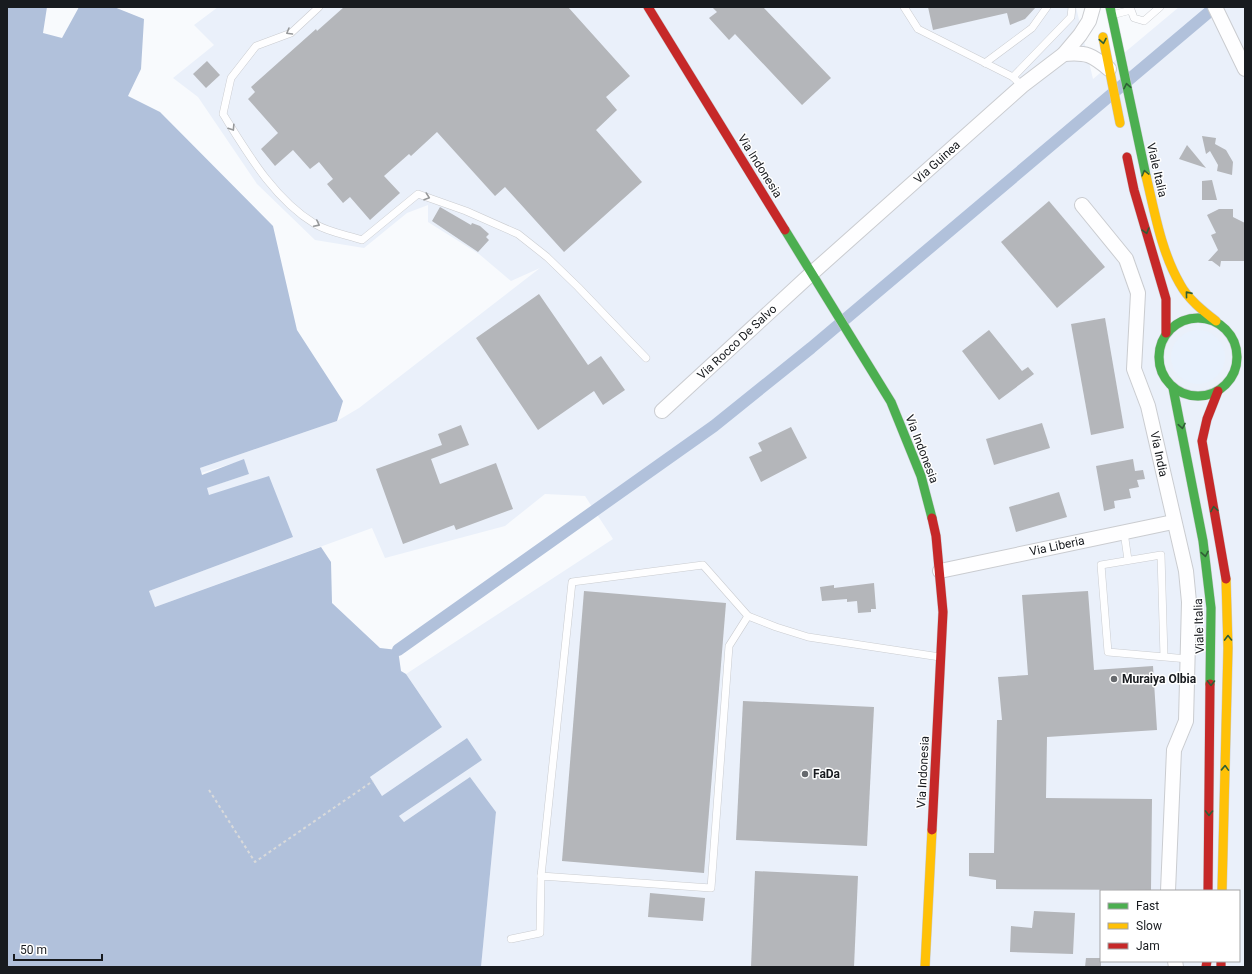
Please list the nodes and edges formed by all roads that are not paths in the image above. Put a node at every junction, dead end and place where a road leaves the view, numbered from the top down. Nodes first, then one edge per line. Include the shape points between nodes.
1 (319, 7) edge
2 (648, 7) edge
3 (904, 7) edge
4 (1047, 7) edge
5 (1072, 7) edge
6 (1096, 7) edge
7 (1160, 7) edge
8 (1215, 7) edge
9 (1111, 11) edge
10 (1098, 18) edge
11 (1064, 54) junction
12 (985, 63) junction
13 (1245, 69) edge
14 (1114, 70) junction
15 (1018, 82) junction
16 (1122, 133) dead end
17 (1125, 147) dead end
18 (1082, 204) dead end
19 (812, 273) junction
20 (1216, 321) junction
21 (1225, 328) junction
22 (1242, 332) dead end
23 (1166, 333) junction
24 (646, 358) dead end
25 (1245, 363) edge
26 (1235, 371) junction
27 (1173, 388) junction
28 (1218, 391) junction
29 (662, 411) dead end
30 (1174, 522) junction
31 (1124, 532) junction
32 (1128, 560) junction
33 (940, 571) junction
34 (748, 616) junction
35 (940, 657) junction
36 (1164, 657) junction
37 (1188, 659) junction
38 (541, 876) junction
39 (1168, 890) edge
40 (1208, 890) edge
41 (1222, 890) edge
42 (511, 939) dead end
43 (925, 967) edge

1 -> 24 lane via 291,32 256,46 231,78 223,114 250,156 285,201 316,224 362,240 418,194 466,211 518,234 578,287
2 - 19 main road, Via Indonesia
3 - 12 lane via 918,29
4 - 12 lane via 1032,28
5 - 15 lane via 1071,17
6 - 10 main road, Viale Italia
7 - 9 lane via 1144,21 1134,18 1131,10
8 - 13 street
9 - 14 main road, Viale Italia
10 - 11 street, Via Guinea via 1086,26
10 -> 14 main road, Viale Italia
11 - 14 street via 1082,53 1095,57
11 - 15 street, Via Guinea
12 - 15 lane
14 - 16 main road, Viale Italia
20 -> 14 main road, Viale Italia via 1188,295 1171,266 1162,242 1130,105
15 - 19 street, Via Guinea
17 -> 23 main road via 1134,190 1166,299
18 - 30 street, Via India via 1126,259 1138,293 1134,369 1148,406
19 - 29 street, Via Rocco De Salvo
19 - 33 main road, Via Indonesia via 891,402 921,476 936,536
20 - 21 main road
20 - 23 main road via 1202,317 1187,318
21 - 22 main road
21 - 26 main road via 1235,343
23 - 27 main road via 1159,348 1158,364
25 - 26 main road
26 - 28 main road
27 - 28 main road via 1187,395 1203,396
27 -> 40 main road, Viale Italia via 1202,534 1211,608
41 -> 28 main road via 1228,662 1227,598 1225,568 1202,441
30 - 31 street, Via Liberia
30 - 37 street, Via India via 1182,549 1189,602
31 - 32 lane
31 - 33 street, Via Liberia
32 - 36 lane via 1161,555
32 - 36 lane via 1101,565 1108,652
33 - 35 main road, Via Indonesia via 943,612
34 - 35 lane via 776,628 808,637
34 - 38 lane via 729,646 711,888
34 - 38 lane via 703,565 572,582
35 - 43 main road, Via Indonesia
36 - 37 lane
37 - 39 street, Via India via 1186,721 1174,750
38 - 42 lane via 540,933

